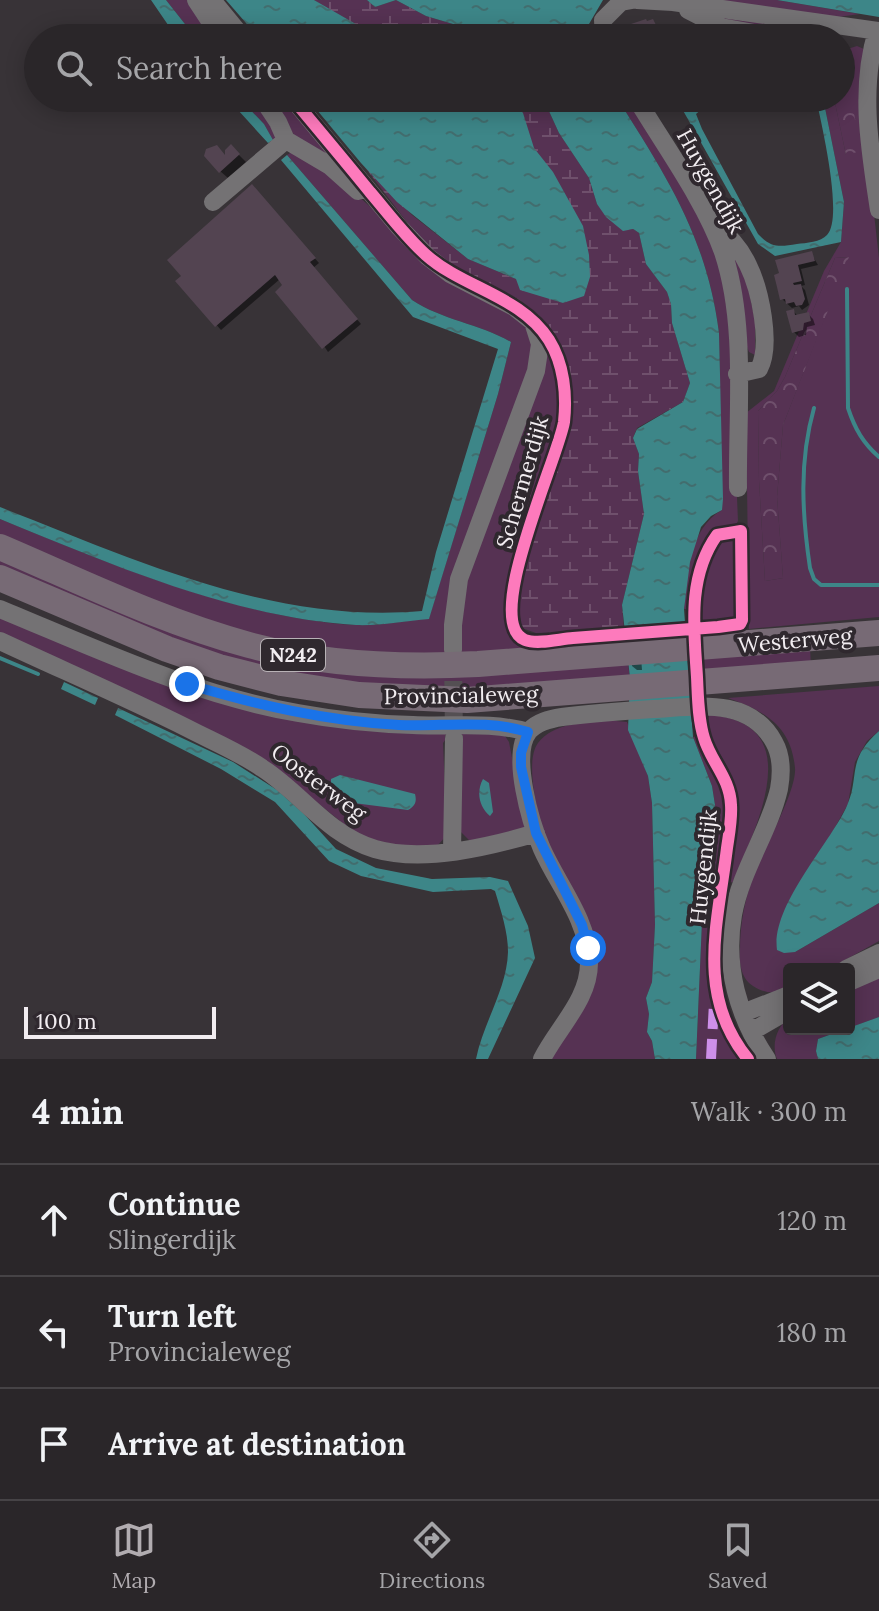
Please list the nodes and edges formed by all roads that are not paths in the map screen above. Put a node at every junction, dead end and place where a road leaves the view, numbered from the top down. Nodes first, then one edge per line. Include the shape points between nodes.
1 (196, 0) edge
2 (212, 0) edge
3 (635, 0) edge
4 (673, 2) junction
5 (815, 9) dead end
6 (212, 24) edge
7 (232, 24) edge
8 (603, 24) edge
9 (715, 24) edge
10 (789, 24) edge
11 (829, 24) edge
12 (878, 31) edge
13 (855, 32) edge
14 (270, 112) edge
15 (304, 112) edge
16 (644, 112) edge
17 (286, 140) junction
18 (213, 202) dead end
19 (879, 210) edge
20 (709, 219) junction
21 (399, 227) junction
22 (737, 374) junction
23 (738, 488) dead end
24 (0, 547) edge
25 (0, 578) edge
26 (0, 609) edge
27 (879, 633) edge
28 (0, 641) edge
29 (710, 646) joint
30 (453, 650) tunnel mouth
31 (879, 668) edge
32 (608, 701) junction
33 (528, 732) junction
34 (454, 739) tunnel mouth
35 (536, 833) junction
36 (452, 851) junction
37 (879, 953) edge
38 (855, 965) edge
39 (879, 969) edge
40 (855, 979) edge
41 (783, 997) edge
42 (743, 1013) junction
43 (783, 1013) edge
44 (751, 1032) junction
45 (542, 1059) edge
46 (767, 1059) edge

1 - 6 street
2 - 7 street
3 - 4 street
3 - 8 street via 621,2
4 - 9 street
4 - 10 street
5 - 11 street
12 - 13 street
12 - 19 street via 867,73
14 - 17 street
15 - 21 street, Schermerdijk
16 - 20 street, Huygendijk
17 - 18 street
17 - 21 street via 330,166
20 - 22 street, Huygendijk via 738,316
20 - 22 street via 747,261 756,283 764,359 759,369
21 - 30 street, Schermerdijk via 450,274 525,315 540,344 536,371 459,579
22 - 23 street, Huygendijk
24 - 29 highway, Provincialeweg / N242 via 173,621 239,642 339,662 424,667
25 - 32 highway, Provincialeweg / N242 via 167,649 281,683 431,700
26 - 33 street, Provincialeweg via 187,684 274,708 396,725 502,724
27 - 29 highway, Westerweg / N242
28 - 36 street, Oosterweg via 263,768 357,842 395,853
31 - 32 highway, Westerweg / N242 via 713,682
32 - 33 street, Huygendijk via 546,720
32 - 42 street, Huygendijk via 730,708 757,721 776,745 781,765 774,805 733,913 731,963
33 - 35 street via 521,767
34 - 36 street
35 - 36 street, Oosterweg
35 - 45 street via 582,925 589,961 583,992
37 - 38 street
39 - 40 street
41 - 42 street
42 - 44 street, Huygendijk
43 - 44 street
44 - 46 street, Huygendijk

